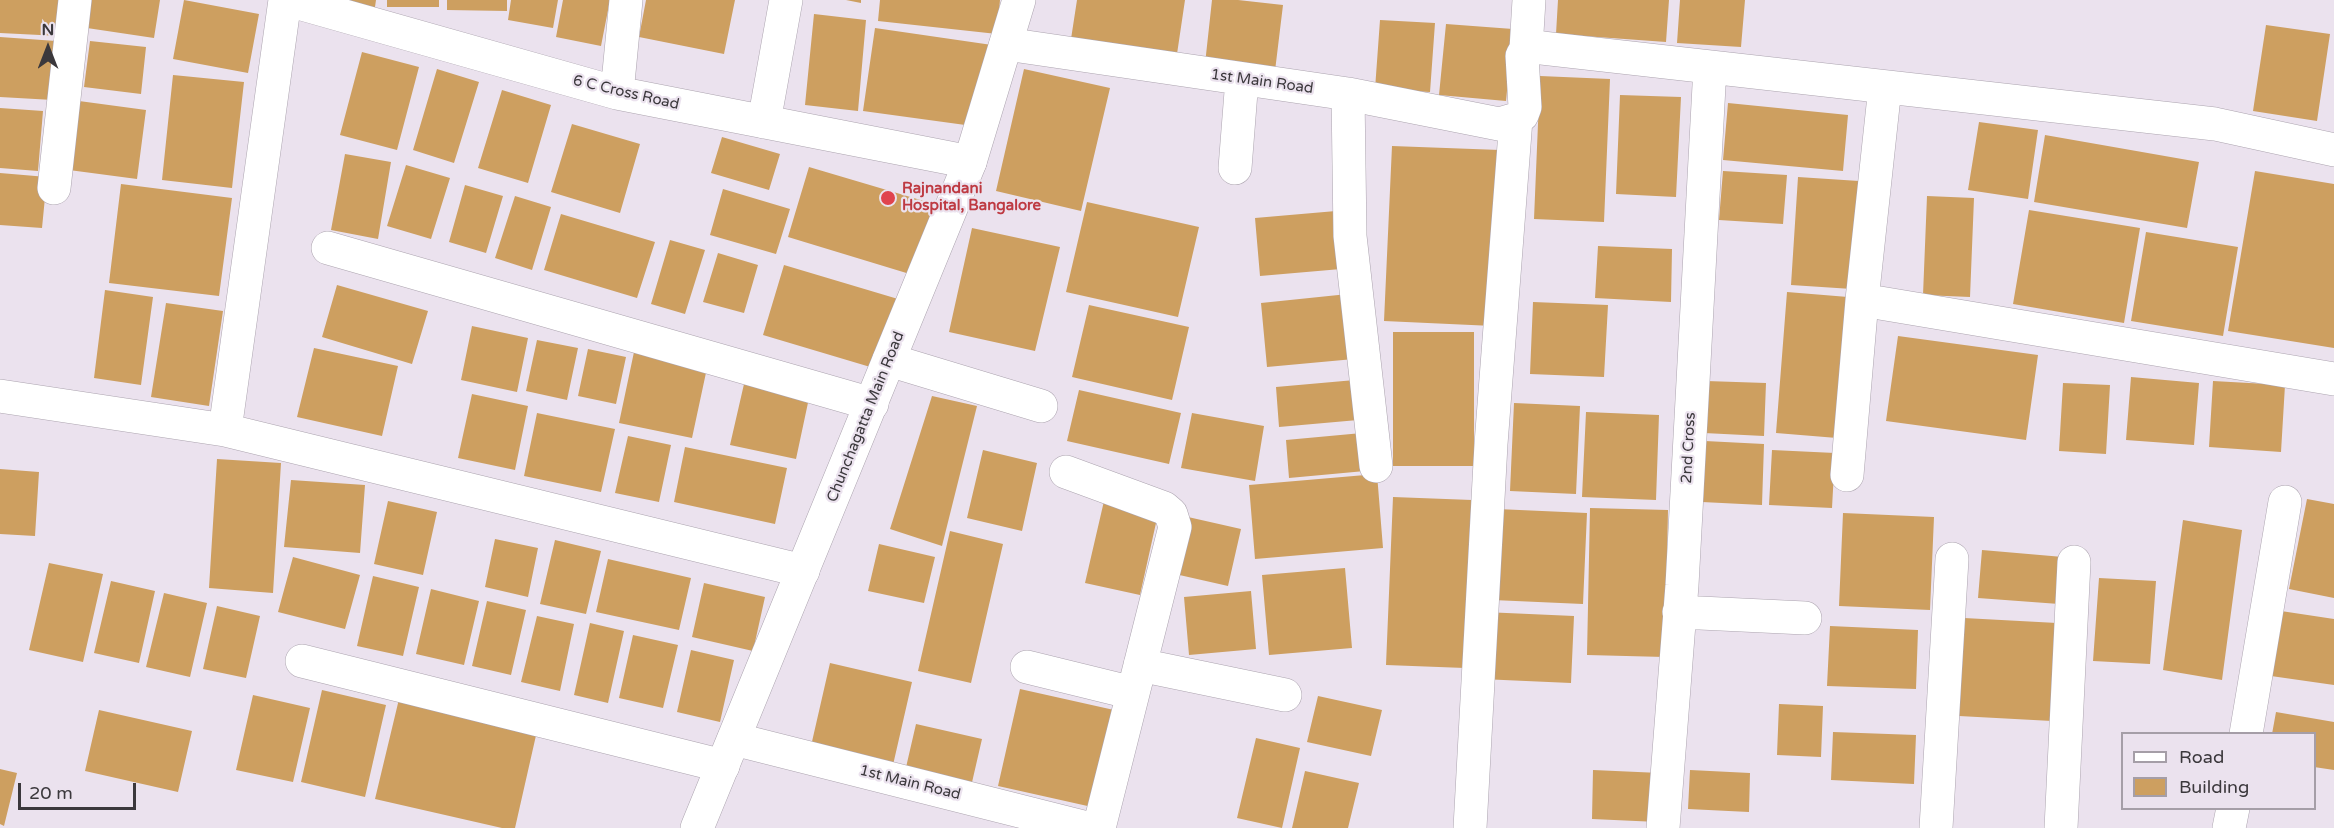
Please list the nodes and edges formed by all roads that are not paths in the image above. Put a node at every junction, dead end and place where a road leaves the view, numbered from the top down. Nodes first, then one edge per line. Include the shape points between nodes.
1 (75, 0) edge
2 (287, 0) edge
3 (626, 0) edge
4 (786, 0) edge
5 (1019, 0) edge
6 (1529, 0) edge
7 (1006, 44) junction
8 (1526, 49) junction
9 (1710, 67) junction
10 (1242, 78) junction
11 (1885, 87) junction
12 (617, 93) junction
13 (1348, 94) junction
14 (1516, 119) junction
15 (764, 122) junction
16 (2334, 150) edge
17 (970, 162) junction
18 (1235, 168) dead end
19 (54, 188) dead end
20 (328, 248) dead end
21 (1862, 300) junction
22 (889, 360) junction
23 (2334, 379) edge
24 (0, 396) edge
25 (872, 404) junction
26 (1041, 406) dead end
27 (225, 430) junction
28 (1376, 466) dead end
29 (1066, 472) dead end
30 (1847, 475) dead end
31 (2285, 502) dead end
32 (1952, 559) dead end
33 (2074, 562) dead end
34 (803, 571) junction
35 (1680, 612) junction
36 (1805, 618) dead end
37 (302, 661) dead end
38 (1028, 667) dead end
39 (1137, 679) junction
40 (1286, 695) dead end
41 (2246, 732) edge
42 (728, 752) junction
43 (2233, 810) edge
44 (697, 828) edge
45 (1087, 828) edge
46 (1099, 828) edge
47 (1470, 828) edge
48 (1663, 828) edge
49 (1936, 828) edge
50 (2061, 828) edge
51 (2229, 828) edge

1 - 19 street
2 - 12 street, 6 C Cross Road
2 - 27 street
3 - 12 street
4 - 15 street
5 - 7 street, Chunchagatta Main Road
6 - 8 street
7 - 10 street, 1st Main Road
7 - 17 street, Chunchagatta Main Road
8 - 9 street
8 - 14 street via 1522,56 1526,107
9 - 11 street
9 - 35 street, 2nd Cross
10 - 13 street, 1st Main Road
10 - 18 street
11 - 16 street via 2215,124
11 - 21 street
12 - 15 street, 6 C Cross Road
13 - 14 street, 1st Main Road via 1499,124
13 - 28 street via 1350,236
14 - 47 street via 1491,444
15 - 17 street, 6 C Cross Road
17 - 22 street, Chunchagatta Main Road
20 - 25 street
21 - 23 street
21 - 30 street
22 - 25 street, Chunchagatta Main Road
22 - 26 street
24 - 27 street
25 - 34 street, Chunchagatta Main Road
27 - 34 street
29 - 39 street via 1164,508 1174,520
31 - 41 street
32 - 49 street
33 - 50 street
34 - 42 street, Chunchagatta Main Road
35 - 36 street
35 - 48 street, 2nd Cross
37 - 42 street, 1st Main Road
38 - 39 street
39 - 40 street
39 - 46 street
42 - 44 street, Chunchagatta Main Road
42 - 45 street, 1st Main Road
43 - 51 street

